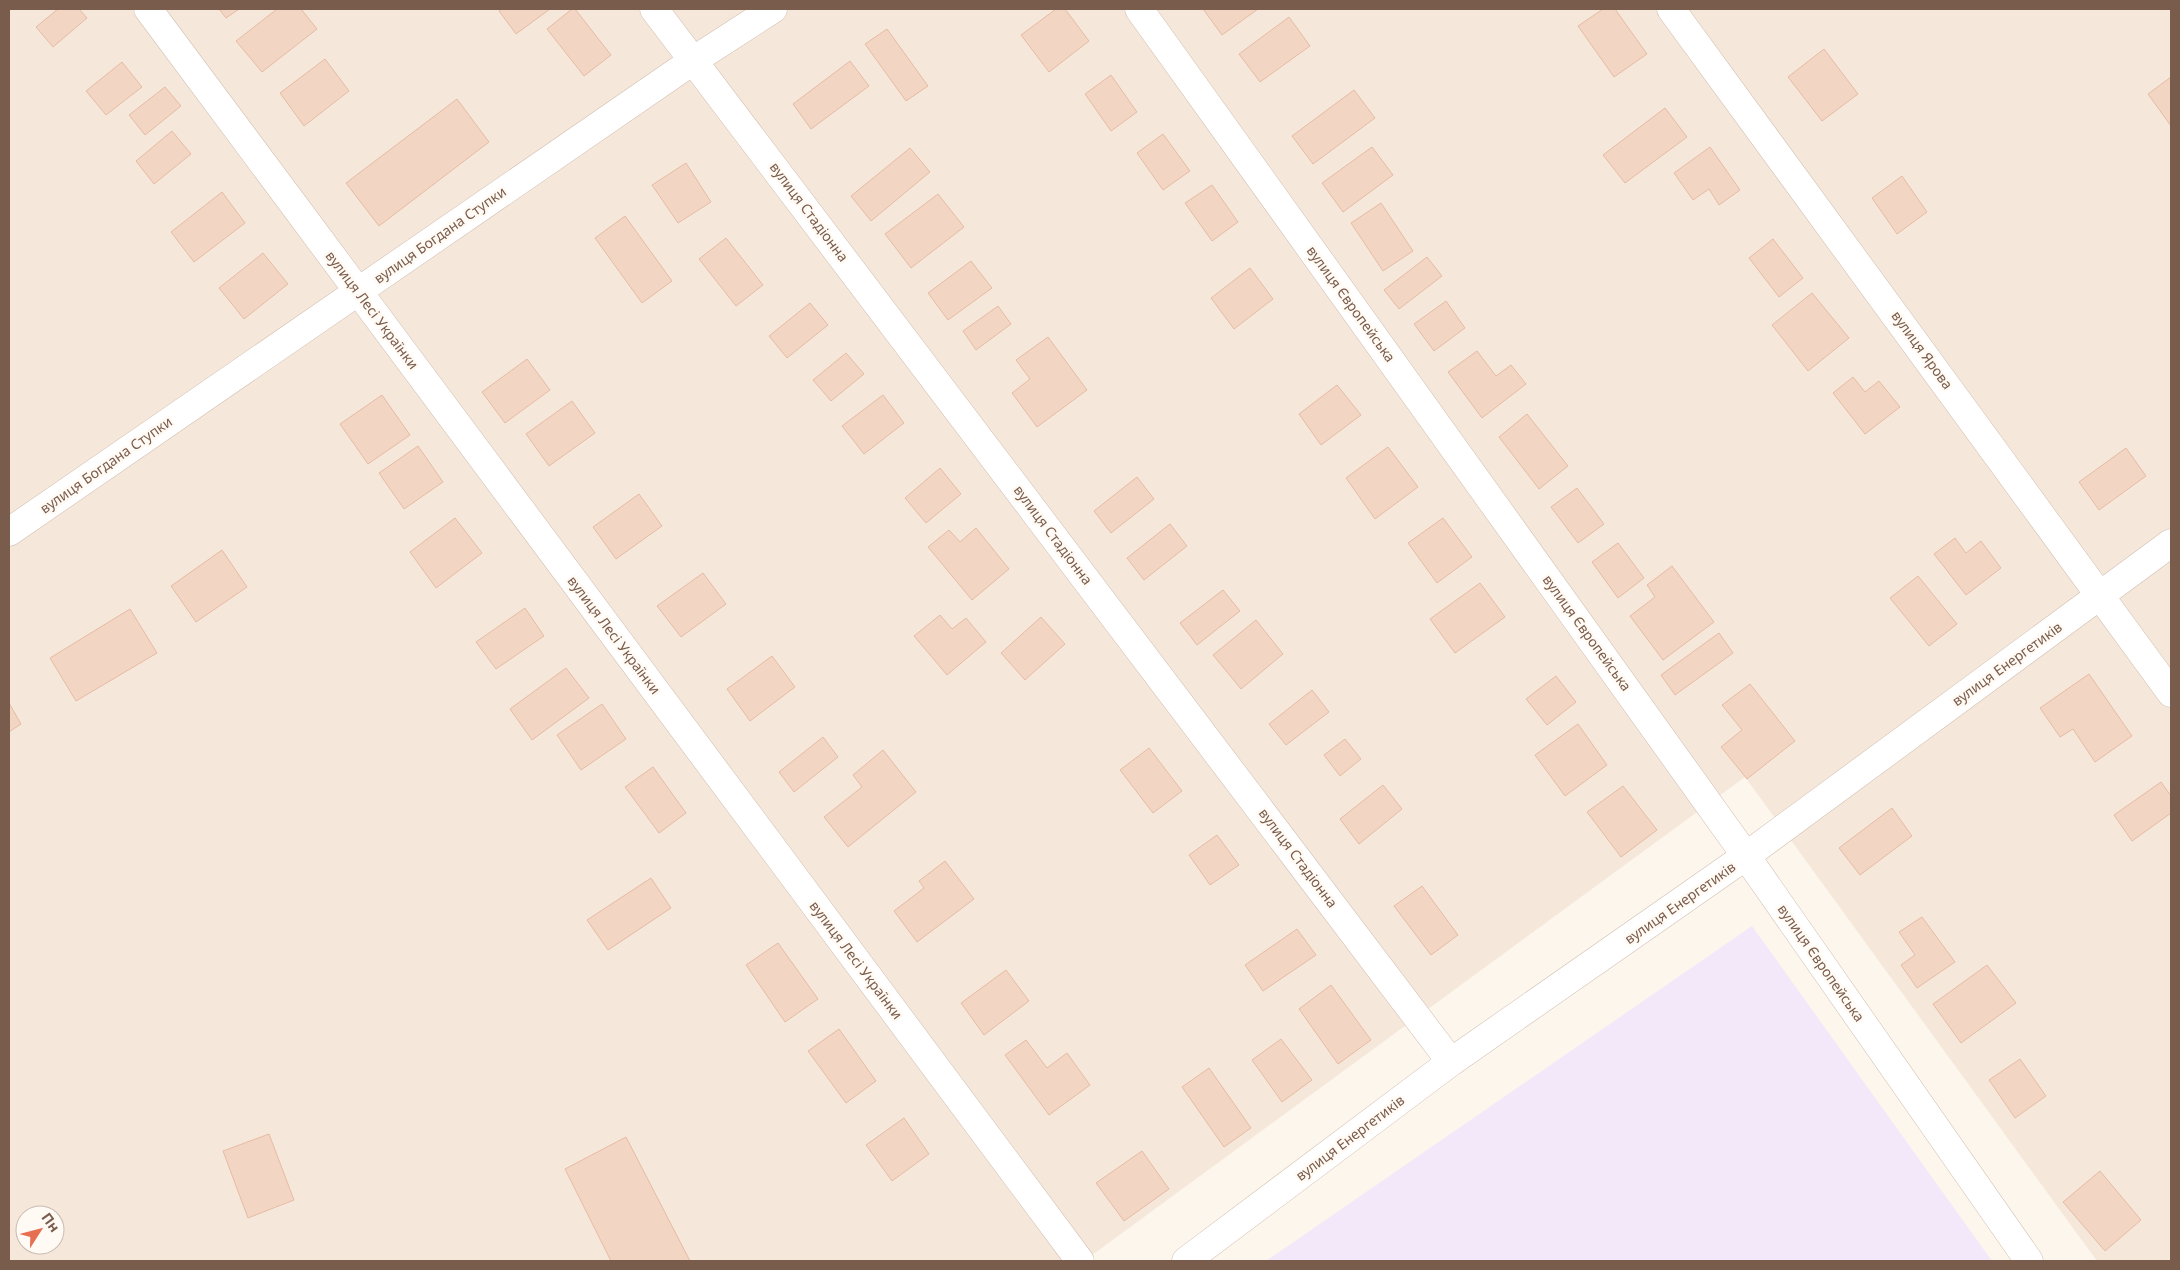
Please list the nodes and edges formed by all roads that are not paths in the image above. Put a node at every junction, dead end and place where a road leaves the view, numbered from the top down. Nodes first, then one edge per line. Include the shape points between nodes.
1 (148, 9) edge
2 (654, 9) edge
3 (773, 9) edge
4 (1139, 9) edge
5 (1671, 9) edge
6 (694, 60) junction
7 (358, 292) junction
8 (9, 532) edge
9 (2171, 542) edge
10 (2101, 594) junction
11 (2171, 693) edge
12 (1746, 856) junction
13 (1452, 1062) junction
14 (1080, 1261) edge
15 (1186, 1261) edge
16 (2029, 1261) edge

1 - 7 street, вулиця Лесі Українки
2 - 6 street, вулиця Стадіонна
3 - 6 street, вулиця Богдана Ступки
4 - 12 street, вулиця Європейська
5 - 10 street, вулиця Ярова
6 - 7 street, вулиця Богдана Ступки
6 - 13 street, вулиця Стадіонна
7 - 8 street, вулиця Богдана Ступки
7 - 14 street, вулиця Лесі Українки
9 - 10 street, вулиця Енергетиків
10 - 11 street, вулиця Ярова
10 - 12 street, вулиця Енергетиків
12 - 13 street, вулиця Енергетиків
12 - 16 street, вулиця Європейська
13 - 15 street, вулиця Енергетиків

